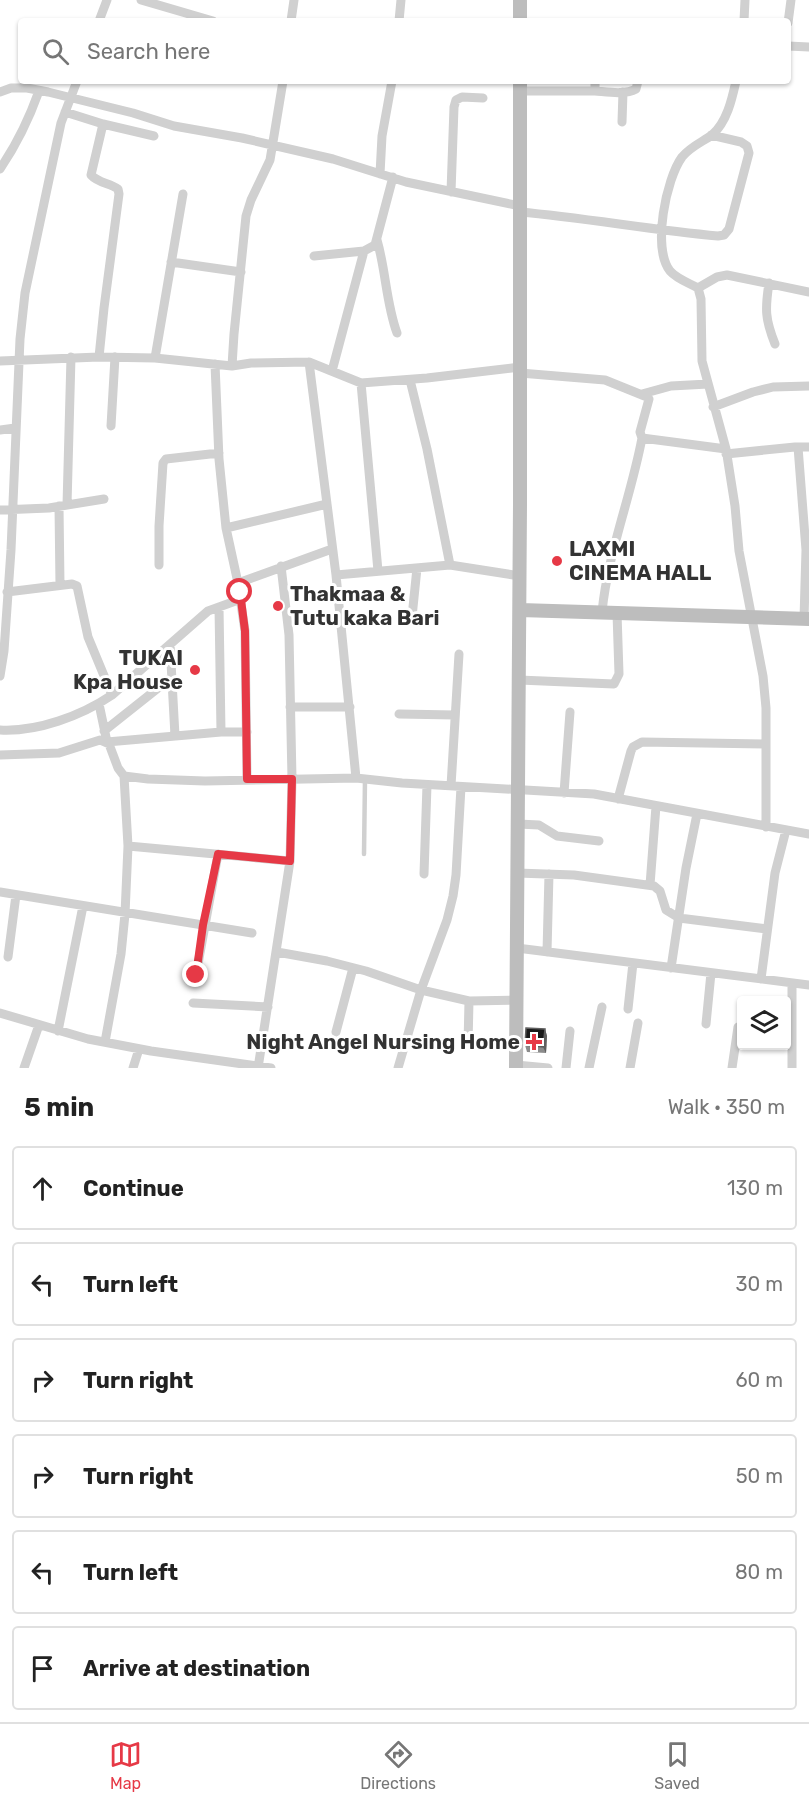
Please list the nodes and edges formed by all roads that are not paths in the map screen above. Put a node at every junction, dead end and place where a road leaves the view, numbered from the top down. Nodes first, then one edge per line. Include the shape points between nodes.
1 (107, 0) edge
2 (141, 0) edge
3 (294, 0) edge
4 (401, 0) edge
5 (520, 0) edge
6 (745, 0) edge
7 (791, 0) edge
8 (100, 18) edge
9 (203, 18) edge
10 (291, 18) edge
11 (399, 18) edge
12 (520, 18) edge
13 (744, 18) edge
14 (789, 18) edge
15 (791, 46) edge
16 (809, 46) edge
17 (76, 84) edge
18 (282, 84) edge
19 (391, 84) edge
20 (637, 84) edge
21 (735, 84) edge
22 (520, 86) edge
23 (595, 86) edge
24 (39, 91) junction
25 (0, 92) edge
26 (623, 92) junction
27 (71, 98) junction
28 (483, 98) dead end
29 (65, 112) junction
30 (622, 122) dead end
31 (103, 124) junction
32 (711, 135) junction
33 (154, 136) dead end
34 (272, 146) junction
35 (0, 169) edge
36 (380, 174) junction
37 (393, 177) junction
38 (451, 192) junction
39 (183, 194) dead end
40 (520, 209) junction
41 (661, 231) junction
42 (377, 240) junction
43 (364, 252) junction
44 (314, 256) dead end
45 (171, 262) junction
46 (241, 272) junction
47 (769, 283) junction
48 (698, 288) junction
49 (809, 292) edge
50 (397, 333) dead end
51 (775, 344) dead end
52 (71, 357) junction
53 (99, 357) junction
54 (115, 357) junction
55 (155, 358) junction
56 (19, 359) junction
57 (0, 361) edge
58 (309, 362) junction
59 (215, 364) junction
60 (232, 366) junction
61 (520, 370) junction
62 (333, 371) junction
63 (410, 380) junction
64 (361, 383) junction
65 (708, 384) junction
66 (809, 386) edge
67 (642, 394) junction
68 (713, 406) junction
69 (111, 426) dead end
70 (15, 428) junction
71 (0, 430) edge
72 (642, 438) junction
73 (798, 447) junction
74 (809, 447) edge
75 (726, 451) junction
76 (219, 453) junction
77 (104, 499) dead end
78 (327, 504) junction
79 (63, 506) junction
80 (0, 510) edge
81 (12, 510) junction
82 (226, 528) junction
83 (332, 549) junction
84 (159, 565) dead end
85 (281, 566) junction
86 (450, 566) junction
87 (417, 568) junction
88 (378, 571) junction
89 (336, 575) junction
90 (520, 576) junction
91 (238, 584) junction
92 (60, 585) junction
93 (7, 592) junction
94 (241, 599) junction
95 (219, 606) junction
96 (520, 610) junction
97 (602, 612) junction
98 (617, 613) junction
99 (412, 617) dead end
100 (752, 617) junction
101 (806, 619) edge
102 (170, 644) junction
103 (2, 650) edge
104 (459, 654) dead end
105 (0, 676) edge
106 (172, 677) junction
107 (519, 680) junction
108 (112, 695) junction
109 (99, 704) junction
110 (290, 707) junction
111 (350, 707) junction
112 (570, 712) dead end
113 (399, 714) dead end
114 (455, 715) junction
115 (0, 730) edge
116 (104, 730) junction
117 (221, 732) junction
118 (247, 732) junction
119 (174, 736) junction
120 (107, 742) junction
121 (766, 744) junction
122 (0, 754) edge
123 (123, 776) junction
124 (360, 778) junction
125 (247, 779) junction
126 (292, 779) junction
127 (428, 784) junction
128 (456, 786) junction
129 (518, 790) junction
130 (564, 793) junction
131 (618, 799) junction
132 (656, 806) junction
133 (697, 814) junction
134 (518, 824) junction
135 (766, 827) junction
136 (786, 830) junction
137 (809, 834) edge
138 (599, 841) dead end
139 (128, 846) junction
140 (218, 854) junction
141 (364, 854) dead end
142 (290, 861) junction
143 (518, 873) junction
144 (424, 874) dead end
145 (549, 874) junction
146 (650, 885) junction
147 (0, 892) edge
148 (16, 895) junction
149 (83, 906) junction
150 (125, 914) junction
151 (679, 918) junction
152 (203, 925) junction
153 (767, 929) junction
154 (252, 933) dead end
155 (517, 948) junction
156 (277, 952) junction
157 (547, 952) junction
158 (8, 957) dead end
159 (633, 963) junction
160 (353, 968) junction
161 (671, 968) junction
162 (711, 973) junction
163 (196, 975) dead end
164 (760, 979) junction
165 (792, 983) junction
166 (809, 985) edge
167 (421, 990) junction
168 (516, 1000) junction
169 (469, 1001) junction
170 (193, 1003) dead end
171 (268, 1007) junction
172 (602, 1007) dead end
173 (628, 1010) dead end
174 (0, 1013) edge
175 (638, 1023) dead end
176 (706, 1024) dead end
177 (39, 1025) junction
178 (58, 1031) junction
179 (570, 1031) dead end
180 (336, 1032) dead end
181 (737, 1034) edge
182 (105, 1042) junction
183 (468, 1045) dead end
184 (139, 1049) junction
185 (258, 1067) edge
186 (516, 1067) edge
187 (24, 1068) edge
188 (133, 1068) edge
189 (271, 1068) edge
190 (398, 1068) edge
191 (548, 1068) edge
192 (566, 1068) edge
193 (589, 1068) edge
194 (630, 1068) edge
195 (732, 1068) edge
196 (792, 1068) edge

1 - 8 street
2 - 9 street
3 - 10 street
4 - 11 street
5 - 12 street
6 - 13 street
7 - 14 street
15 - 16 street
17 - 27 street
18 - 34 street
19 - 36 street
20 - 26 street via 631,92
21 - 32 street via 724,118
22 - 23 street
22 - 40 street
23 - 26 street
24 - 25 street via 11,88
24 - 27 street
24 - 35 street via 26,126
26 - 30 street
27 - 29 street
27 - 34 street via 174,126
28 - 38 street via 456,100
29 - 31 street
29 - 56 street via 25,293
31 - 33 street
31 - 53 street via 91,175 113,185 119,194
32 - 41 street via 677,165
32 - 41 street via 741,142 749,153 729,229 718,236
34 - 36 street
34 - 46 street via 246,216
36 - 37 street
37 - 38 street
37 - 42 street
38 - 40 street
39 - 45 street
40 - 41 street
40 - 61 street
41 - 48 street via 670,271
42 - 43 street
42 - 50 street via 388,306
43 - 44 street
43 - 62 street
45 - 46 street
45 - 55 street
46 - 60 street
47 - 48 street via 727,274
47 - 49 street
47 - 51 street via 765,309
48 - 65 street via 702,361
52 - 53 street
52 - 56 street
52 - 79 street
53 - 54 street
54 - 55 street
54 - 69 street
55 - 59 street
56 - 57 street
56 - 70 street
58 - 60 street
58 - 62 street
58 - 78 street
59 - 60 street
59 - 76 street
61 - 63 street
61 - 67 street via 604,381
61 - 90 street
62 - 64 street
63 - 64 street
63 - 86 street
64 - 88 street
65 - 67 street via 671,386
65 - 68 street
66 - 68 street via 773,387
67 - 72 street via 648,399
68 - 75 street
70 - 71 street
70 - 81 street
72 - 75 street
72 - 97 street via 615,537
73 - 74 street
73 - 75 street
73 - 101 street via 806,550
75 - 100 street via 738,551
76 - 82 street
76 - 84 street via 174,457 163,463
77 - 79 street
78 - 82 street
78 - 83 street
79 - 81 street
79 - 92 street
80 - 81 street
81 - 93 street
82 - 91 street
83 - 85 street
83 - 89 street
85 - 91 street
85 - 110 street via 290,635
86 - 87 street
86 - 90 street
87 - 88 street
87 - 99 street
88 - 89 street
89 - 111 street
90 - 96 street
91 - 94 street
92 - 93 street
92 - 108 street via 72,584 79,589 88,637
93 - 103 street
94 - 95 street
94 - 118 street
95 - 102 street
95 - 117 street
96 - 97 street
96 - 107 street
97 - 98 street
98 - 100 street
98 - 107 street via 619,675 614,684
100 - 101 street
100 - 121 street via 765,697
102 - 106 street
102 - 108 street
103 - 105 street
104 - 114 street
106 - 116 street
106 - 119 street
107 - 129 street
108 - 109 street
109 - 115 street via 49,724 21,731
109 - 116 street
110 - 111 street
110 - 126 street
111 - 124 street
112 - 130 street
113 - 114 street
114 - 128 street
116 - 120 street
117 - 118 street
117 - 119 street
118 - 125 street
119 - 120 street
120 - 122 street via 100,740 59,753
120 - 123 street
121 - 131 street via 636,744
121 - 135 street
123 - 125 street via 205,781
123 - 139 street
124 - 126 street
124 - 127 street
124 - 141 lane
125 - 126 street
126 - 142 street
127 - 128 street
127 - 144 street
128 - 129 street
128 - 167 street via 453,896
129 - 130 street
129 - 134 street
130 - 131 street
131 - 132 street
132 - 133 street
132 - 146 street
133 - 135 street
133 - 151 street
134 - 138 street via 539,825 558,836
134 - 143 street
135 - 136 street
136 - 137 street
136 - 153 street
139 - 140 street
139 - 150 street
140 - 142 street
140 - 152 street
142 - 156 street
143 - 145 street
143 - 155 street
145 - 146 street
145 - 157 street
146 - 151 street via 660,891 666,910
147 - 148 street
148 - 149 street
148 - 158 street
149 - 150 street
149 - 178 street
150 - 152 street
150 - 182 street
151 - 153 street
151 - 161 street
152 - 154 street
152 - 163 street
153 - 164 street
155 - 157 street
155 - 168 street
156 - 160 street
156 - 171 street
157 - 159 street
159 - 161 street
159 - 173 street
160 - 167 street
160 - 180 street
161 - 162 street
162 - 164 street
162 - 176 street
164 - 165 street
165 - 166 street
165 - 196 street
167 - 169 street
167 - 190 street
168 - 169 street
168 - 186 street
169 - 183 street
170 - 171 street
171 - 185 street
172 - 193 street
174 - 177 street
175 - 194 street
177 - 178 street
177 - 187 street
178 - 182 street
179 - 192 street
181 - 195 street
182 - 184 street
184 - 185 street
184 - 188 street
185 - 189 street
186 - 191 street

